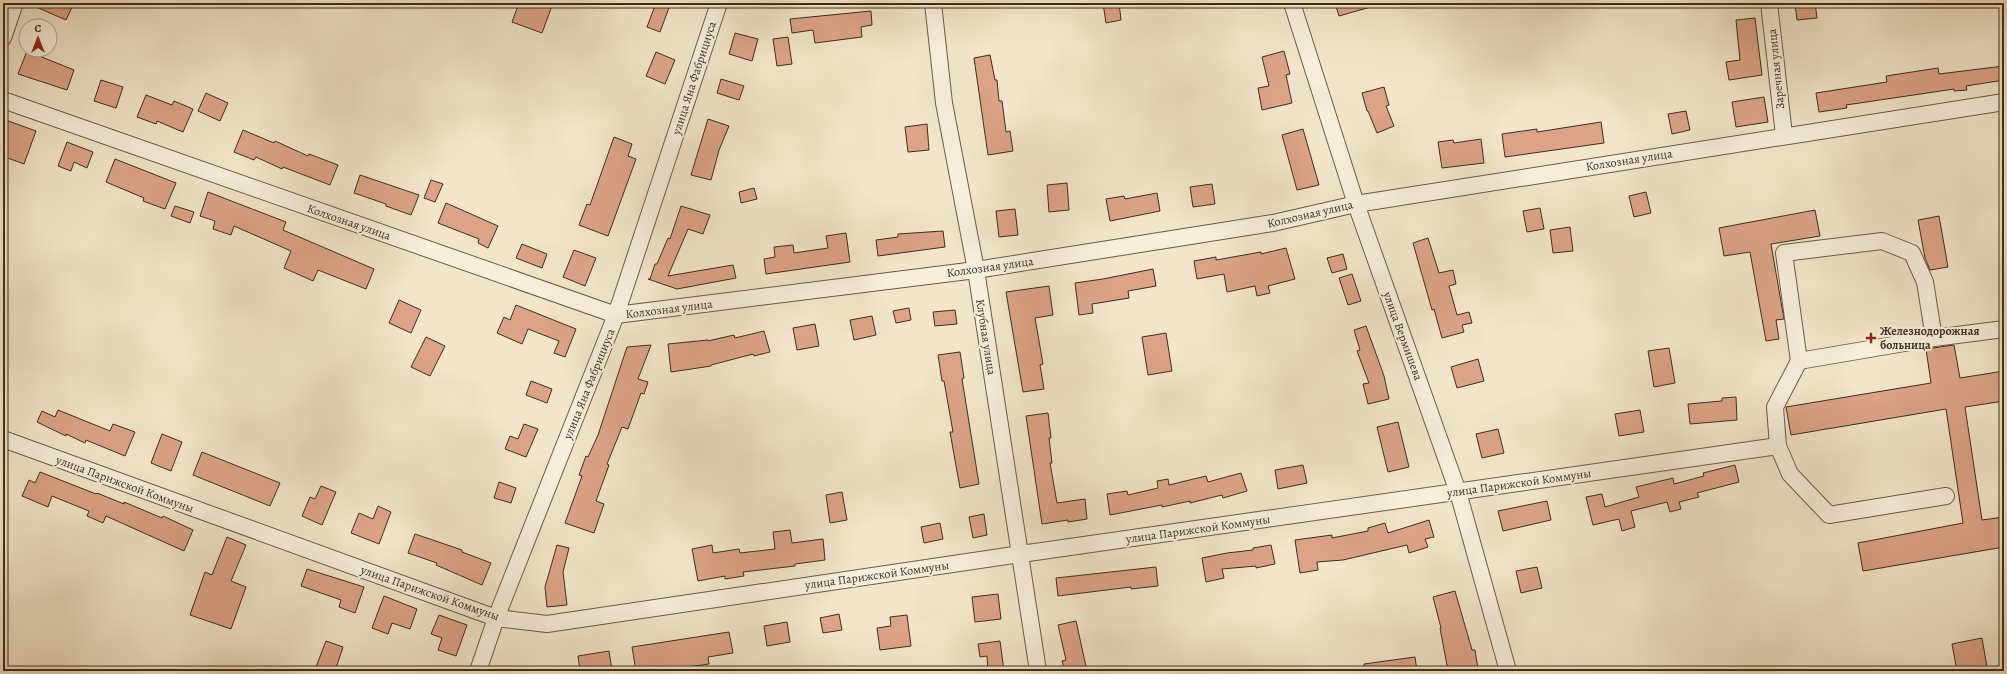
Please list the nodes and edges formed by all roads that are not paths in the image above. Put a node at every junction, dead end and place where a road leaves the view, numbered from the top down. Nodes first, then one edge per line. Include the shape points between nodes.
1 (15, 3) edge
2 (719, 3) edge
3 (932, 3) edge
4 (1292, 3) edge
5 (1769, 3) edge
6 (3, 38) edge
7 (3, 100) edge
8 (2004, 102) edge
9 (1784, 135) junction
10 (1356, 204) junction
11 (976, 270) junction
12 (616, 315) junction
13 (2004, 329) edge
14 (1934, 338) junction
15 (1799, 361) junction
16 (3, 439) edge
17 (1778, 446) junction
18 (1458, 492) junction
19 (1946, 496) dead end
20 (1021, 554) junction
21 (496, 618) junction
22 (478, 671) edge
23 (1038, 671) edge
24 (1508, 671) edge

1 - 6 street
2 - 12 street, улица Яна Фабрициуса
3 - 11 street, Клубная улица via 944,103
4 - 10 street, улица Вермишева
5 - 9 street, Заречная улица
7 - 12 street, Колхозная улица
8 - 9 street, Колхозная улица
9 - 10 street, Колхозная улица
10 - 11 street, Колхозная улица via 1273,223
10 - 18 street, улица Вермишева
11 - 12 street, Колхозная улица
11 - 20 street, Клубная улица
12 - 21 street, улица Яна Фабрициуса
13 - 14 street
14 - 15 street
14 - 15 street via 1925,282 1912,253 1882,241 1784,253
15 - 17 street via 1775,407
16 - 21 street, улица Парижской Коммуны
17 - 18 street, улица Парижской Коммуны
17 - 19 street via 1790,474 1829,515
18 - 20 street, улица Парижской Коммуны
18 - 24 street, улица Вермишева
20 - 21 street, улица Парижской Коммуны via 547,624
20 - 23 street, Клубная улица
21 - 22 street, улица Яна Фабрициуса

